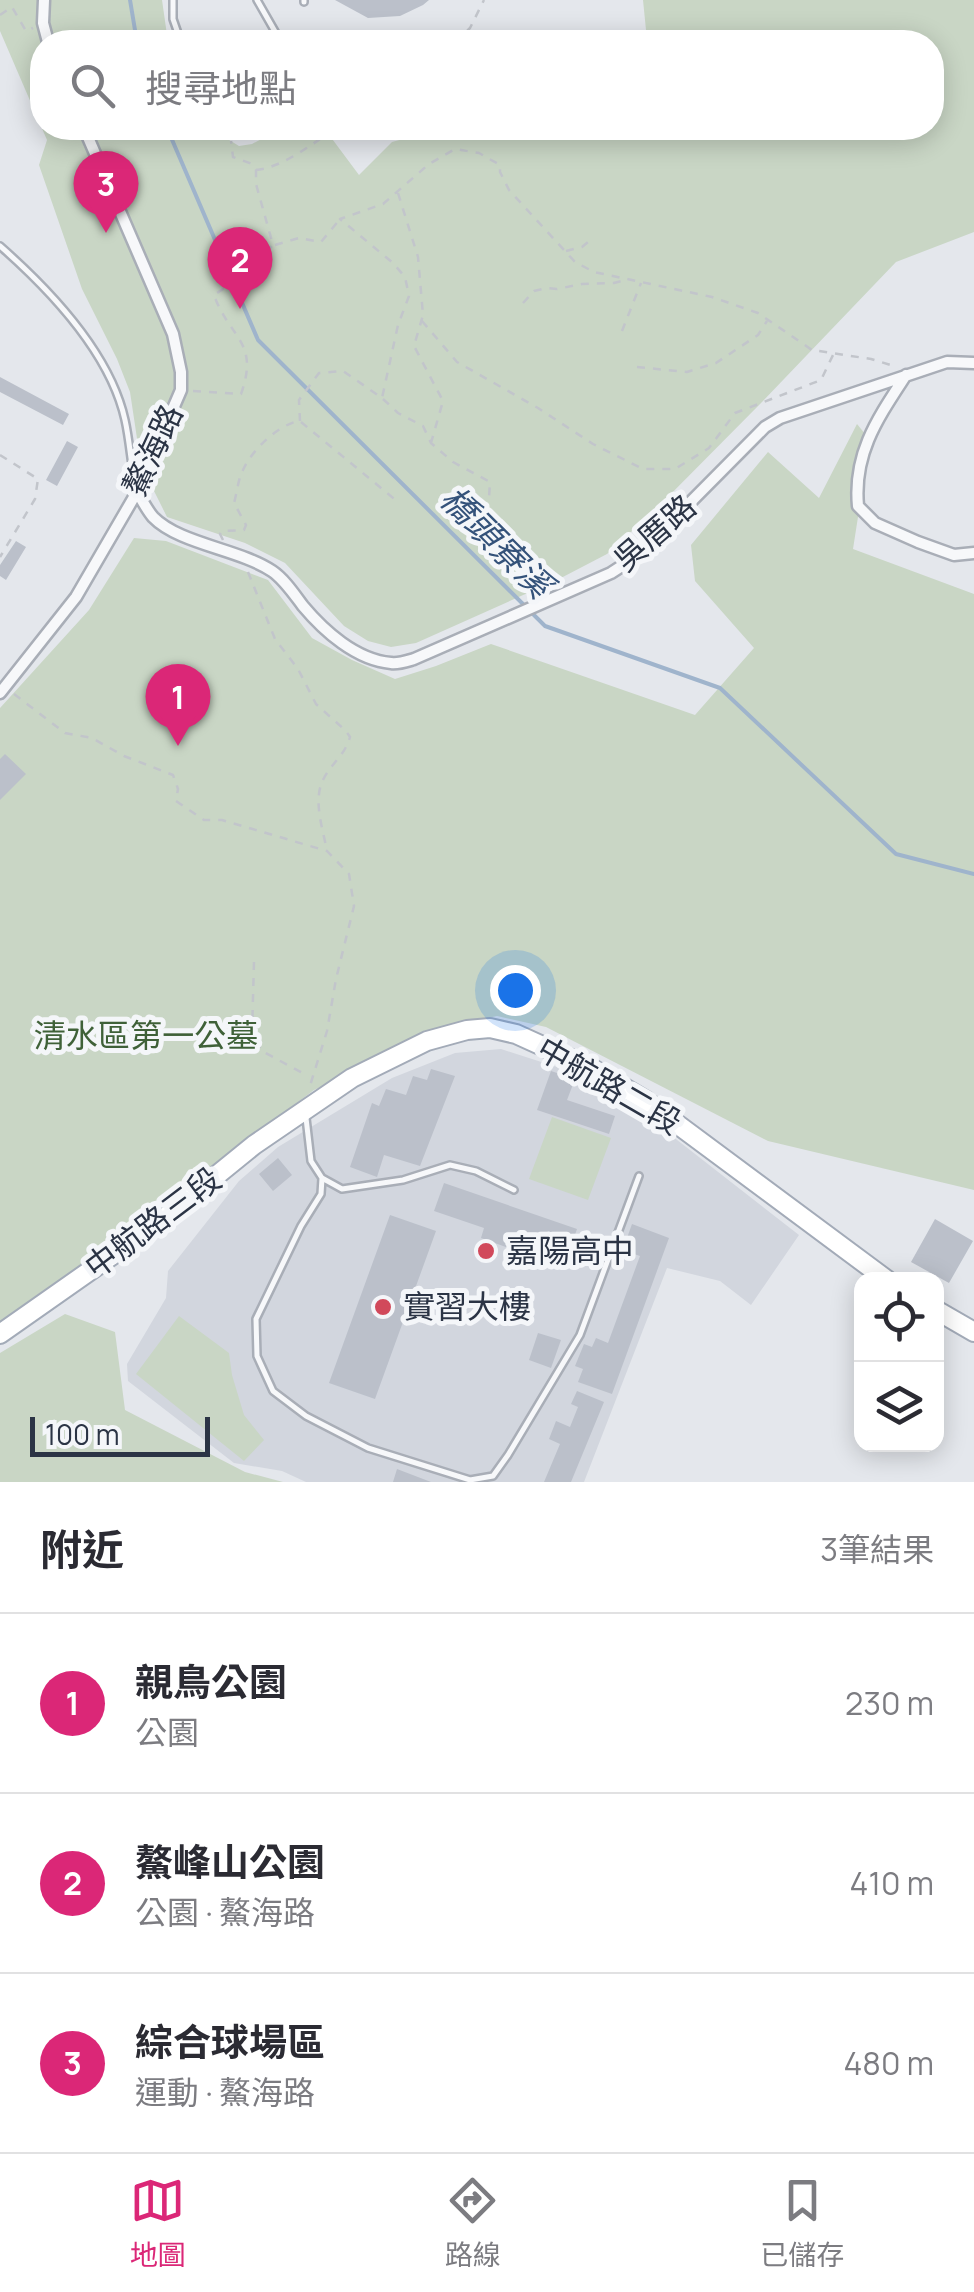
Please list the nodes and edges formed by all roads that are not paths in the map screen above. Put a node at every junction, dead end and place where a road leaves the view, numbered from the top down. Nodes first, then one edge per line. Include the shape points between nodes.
1 (44, 0) edge
2 (173, 0) edge
3 (257, 0) edge
4 (45, 30) edge
5 (177, 30) edge
6 (274, 30) edge
7 (89, 140) edge
8 (0, 246) edge
9 (974, 363) edge
10 (906, 374) junction
11 (137, 492) junction
12 (974, 552) edge
13 (2, 690) edge
14 (305, 1110) junction
15 (639, 1176) dead end
16 (322, 1178) junction
17 (514, 1190) dead end
18 (876, 1272) edge
19 (944, 1315) edge
20 (974, 1332) edge
21 (0, 1334) edge

1 - 4 street
2 - 5 lane
3 - 6 lane
7 - 11 street, 鰲海路 via 173,334 181,372 181,390
8 - 11 lane via 57,299 110,380 124,416
9 - 10 street, 吳厝路 via 947,362
10 - 11 street, 吳厝路 via 764,427 621,567 394,664 355,651 319,625 276,573 165,526
10 - 12 street via 862,451 858,506 875,523 935,549 954,556
11 - 13 street, 鰲海路 via 76,597
14 - 16 lane via 311,1162
14 - 18 main road, 中航路二段 via 428,1041 490,1028 516,1034 646,1101
14 - 21 main road, 中航路三段
15 - 16 lane via 580,1334 493,1476 470,1480 368,1448 273,1391 257,1356 256,1319 321,1194
16 - 17 lane via 342,1190 450,1166 476,1170
19 - 20 main road

